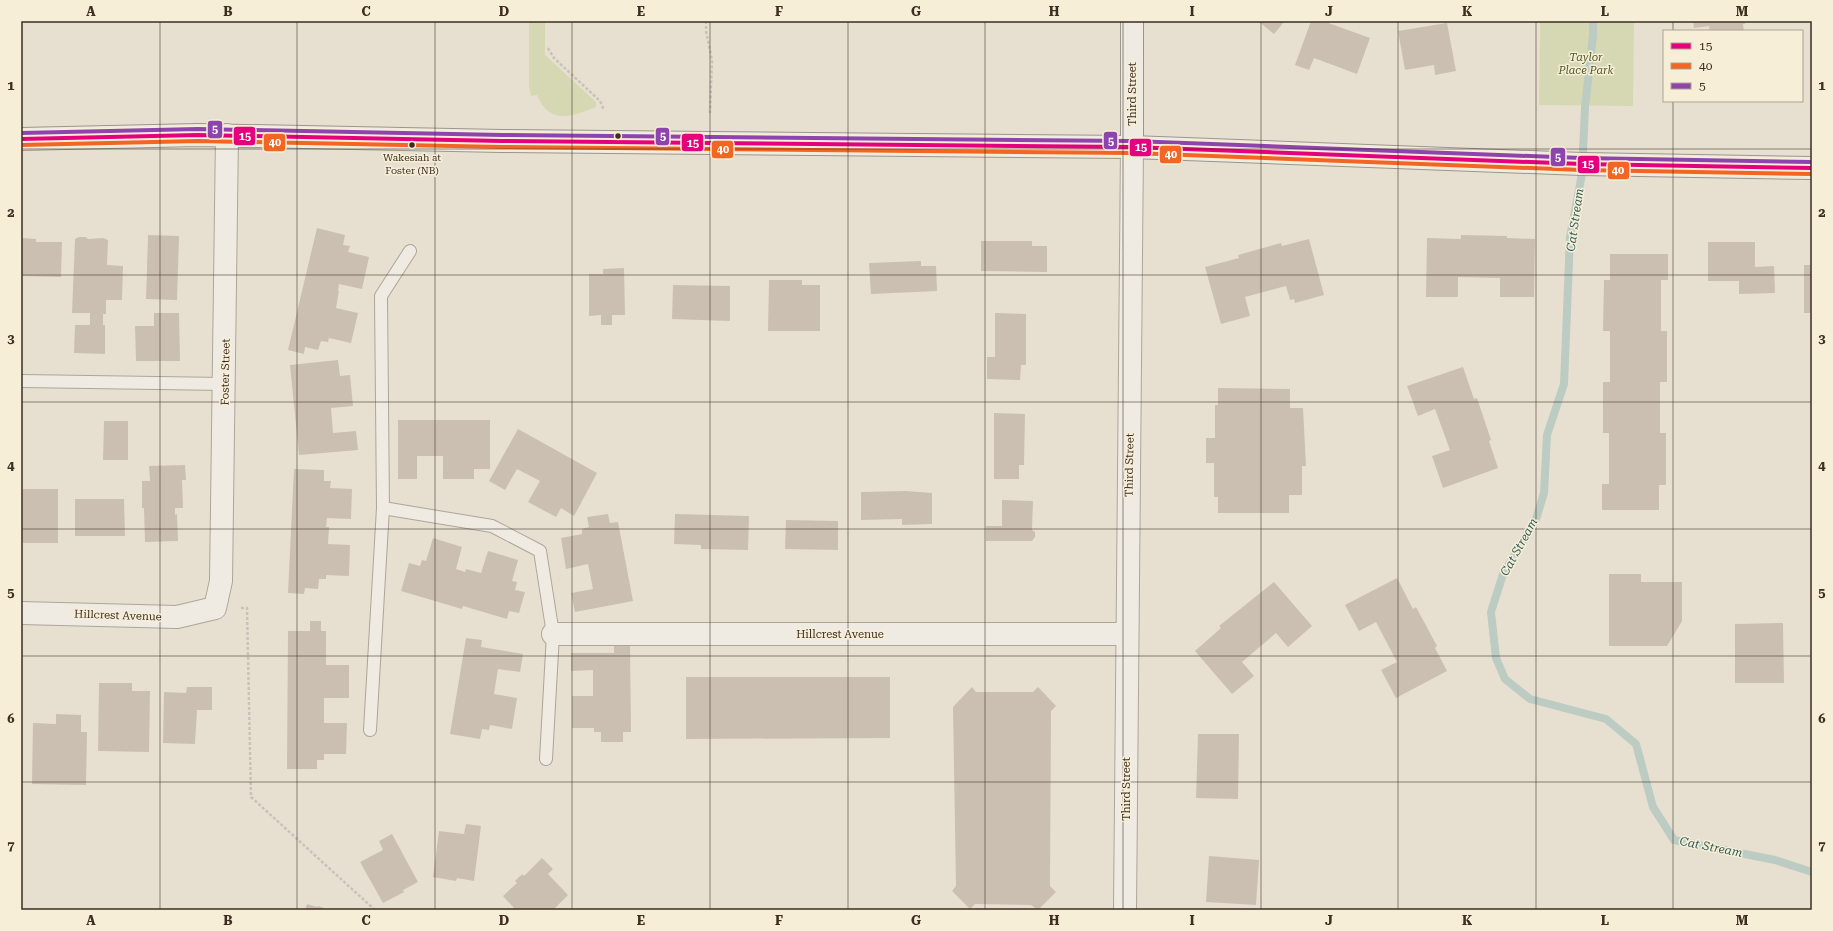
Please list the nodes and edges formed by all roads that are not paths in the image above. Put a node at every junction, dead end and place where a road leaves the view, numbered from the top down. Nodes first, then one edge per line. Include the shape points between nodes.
1 (1132, 21) edge
2 (227, 135) junction
3 (21, 139) edge
4 (1132, 147) junction
5 (1812, 168) edge
6 (410, 251) dead end
7 (21, 381) edge
8 (225, 384) junction
9 (383, 508) junction
10 (215, 608) joint
11 (21, 613) edge
12 (553, 634) junction
13 (1127, 634) junction
14 (370, 730) dead end
15 (546, 759) dead end
16 (1126, 910) edge

1 - 4 street, Third Street
2 - 3 street
2 - 4 street via 502,141
2 - 8 street, Foster Street
4 - 5 street via 1582,164
4 - 13 street, Third Street
6 - 9 lane via 381,296
7 - 8 lane
8 - 10 street, Foster Street via 221,581
9 - 12 lane via 492,526 540,551
9 - 14 lane
10 - 11 street, Hillcrest Avenue via 177,617
12 - 13 street, Hillcrest Avenue
12 - 15 lane
13 - 16 street, Third Street

